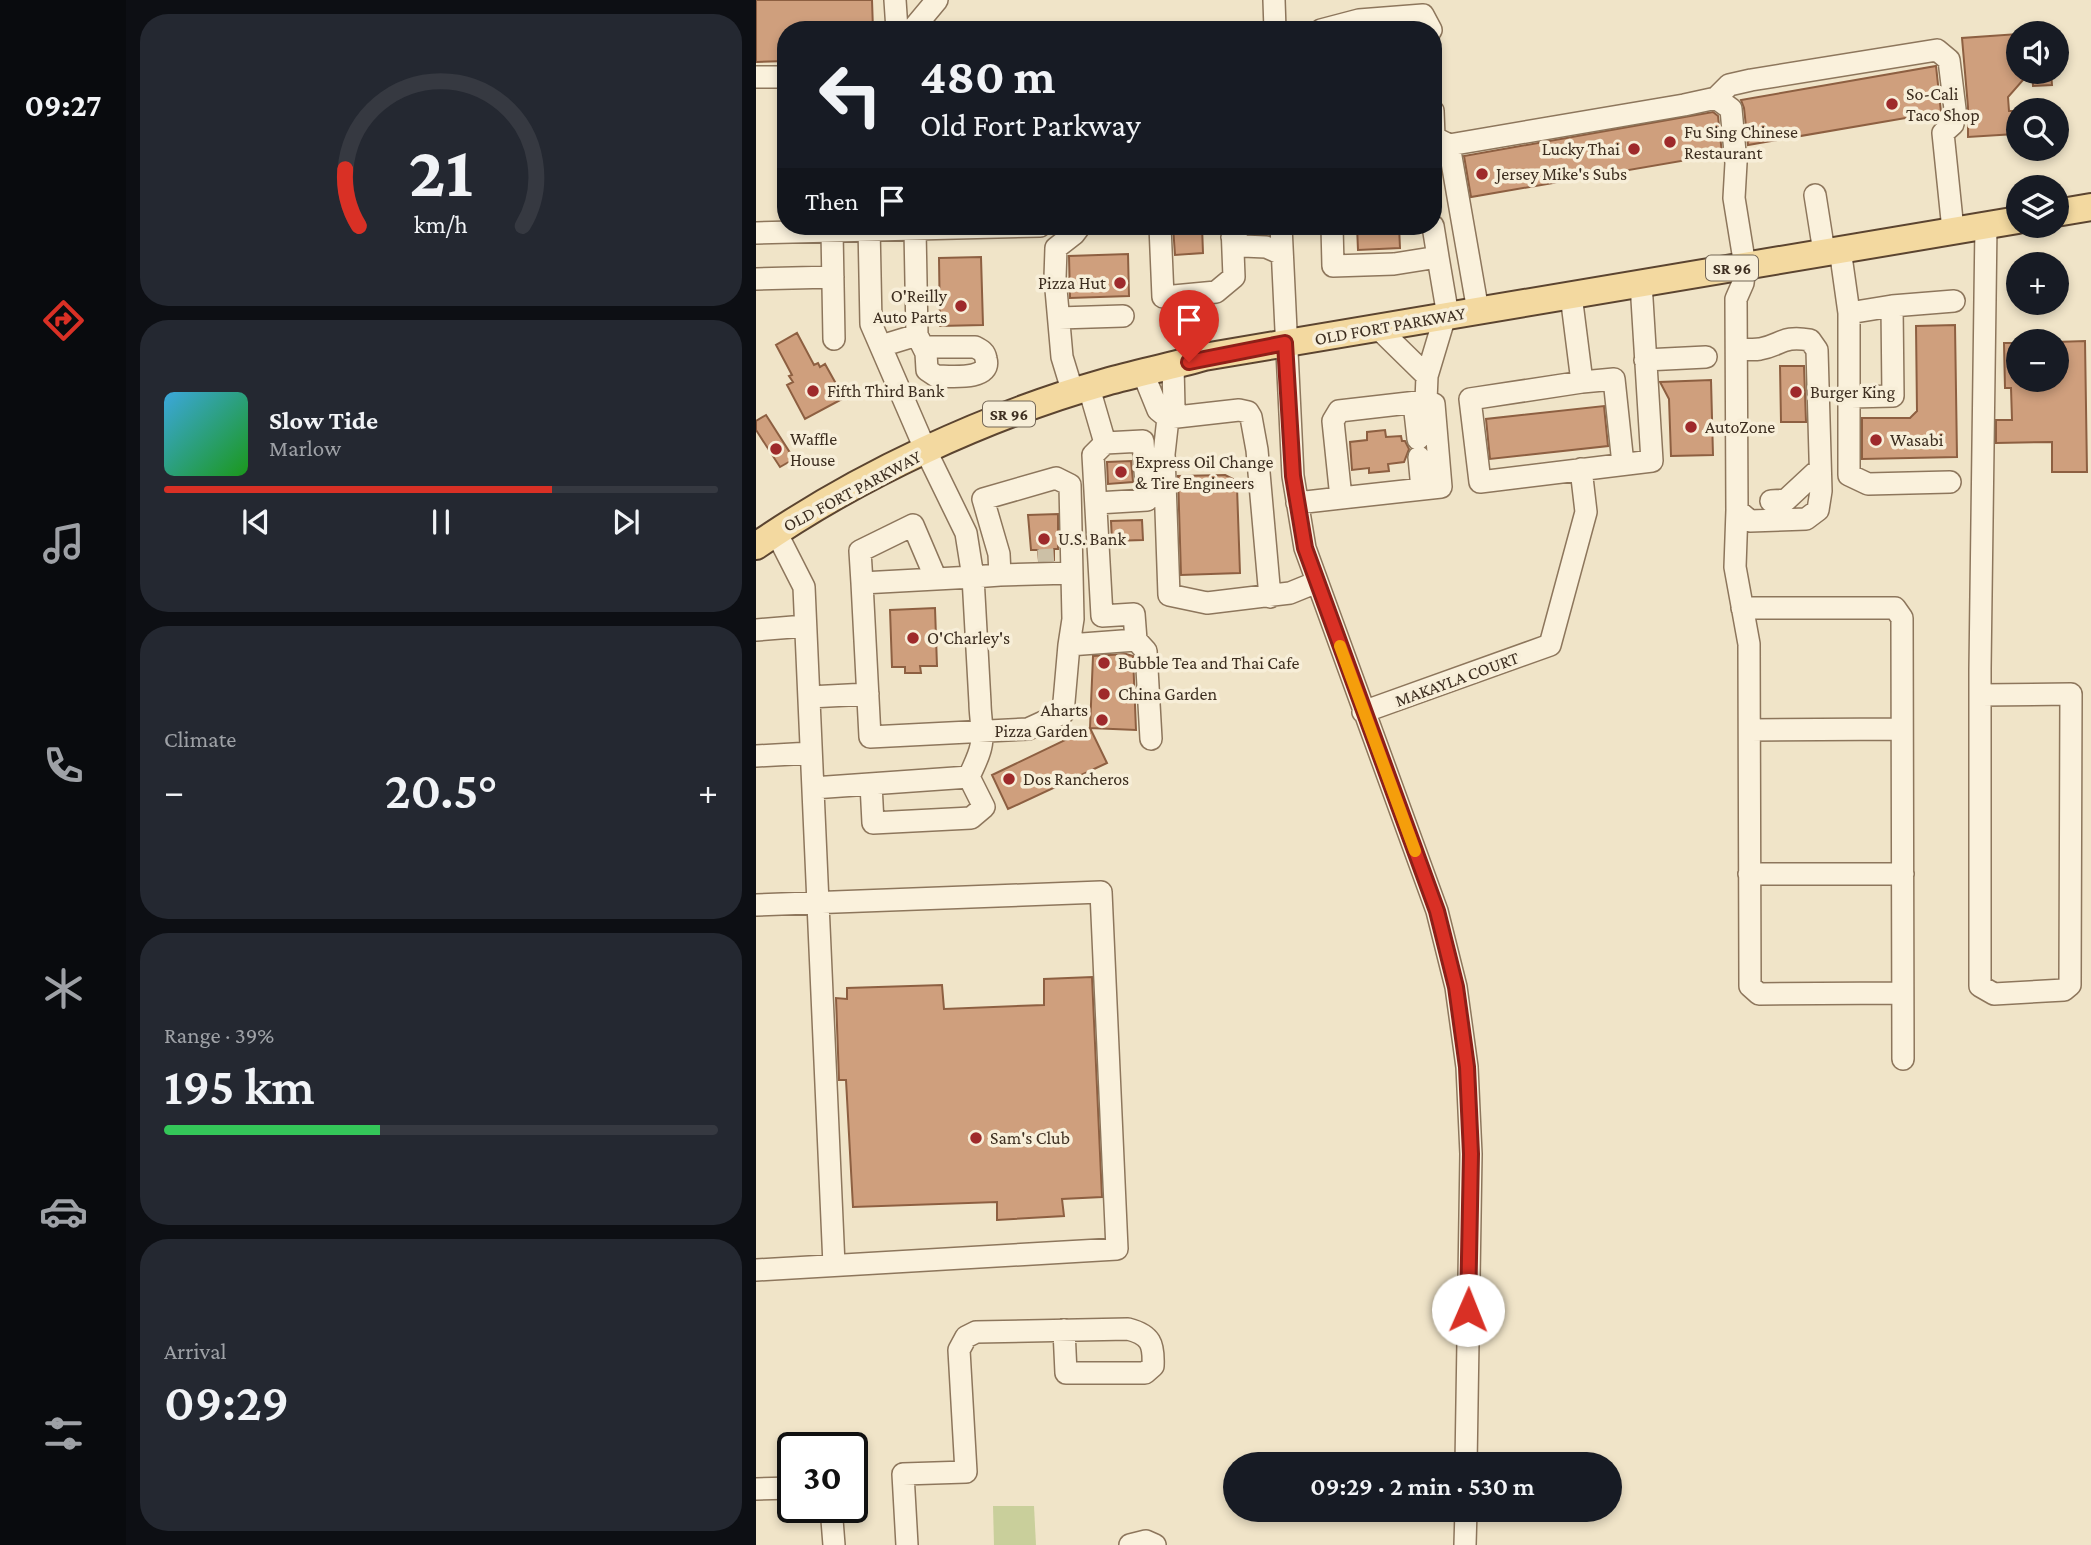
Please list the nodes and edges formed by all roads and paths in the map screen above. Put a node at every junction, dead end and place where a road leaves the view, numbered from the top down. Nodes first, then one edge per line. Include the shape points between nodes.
1 (895, 0) edge
2 (937, 0) edge
3 (1274, 0) edge
4 (896, 21) edge
5 (920, 21) edge
6 (1275, 21) edge
7 (1385, 21) edge
8 (1426, 21) edge
9 (756, 77) edge
10 (777, 77) edge
11 (1716, 98) junction
12 (1442, 140) edge
13 (1442, 153) edge
14 (1815, 195) dead end
15 (2091, 207) edge
16 (2069, 211) edge
17 (2006, 222) edge
18 (1986, 225) junction
19 (1953, 230) junction
20 (777, 232) edge
21 (756, 233) edge
22 (832, 235) edge
23 (869, 235) edge
24 (915, 235) edge
25 (1073, 235) edge
26 (1160, 235) edge
27 (1232, 235) edge
28 (1235, 235) edge
29 (1281, 235) edge
30 (1332, 235) edge
31 (1434, 235) edge
32 (1832, 251) junction
33 (1282, 254) junction
34 (1438, 257) junction
35 (1745, 265) junction
36 (833, 277) junction
37 (756, 279) edge
38 (1641, 283) junction
39 (1572, 295) junction
40 (1954, 301) dead end
41 (1892, 306) junction
42 (1478, 311) junction
43 (1849, 313) junction
44 (1123, 316) dead end
45 (1447, 316) junction
46 (1059, 318) junction
47 (1377, 328) junction
48 (1793, 338) junction
49 (834, 339) dead end
50 (1285, 343) junction
51 (881, 346) junction
52 (1737, 349) junction
53 (1706, 357) dead end
54 (1645, 360) junction
55 (1174, 366) junction
56 (1143, 373) junction
57 (1427, 376) junction
58 (1582, 382) junction
59 (1081, 390) junction
60 (1851, 397) junction
61 (1420, 402) junction
62 (1168, 418) junction
63 (1105, 443) junction
64 (926, 451) junction
65 (1623, 464) junction
66 (1581, 469) junction
67 (1950, 482) dead end
68 (1422, 489) junction
69 (1341, 498) junction
70 (1097, 503) junction
71 (1297, 503) junction
72 (1771, 507) dead end
73 (1737, 510) junction
74 (766, 539) edge
75 (1059, 563) junction
76 (999, 568) junction
77 (973, 577) junction
78 (936, 579) junction
79 (1317, 582) junction
80 (862, 583) junction
81 (1270, 597) junction
82 (1742, 608) junction
83 (1102, 616) junction
84 (1073, 619) junction
85 (805, 626) junction
86 (756, 630) edge
87 (1136, 640) junction
88 (1069, 645) junction
89 (868, 694) junction
90 (1981, 695) junction
91 (808, 697) junction
92 (1363, 712) junction
93 (1902, 729) junction
94 (981, 730) junction
95 (1750, 730) junction
96 (1151, 739) dead end
97 (811, 753) junction
98 (756, 755) edge
99 (969, 777) junction
100 (871, 784) junction
101 (813, 788) junction
102 (1749, 874) junction
103 (1903, 874) junction
104 (818, 903) junction
105 (756, 905) edge
106 (1902, 993) junction
107 (1903, 1059) dead end
108 (834, 1265) junction
109 (756, 1270) edge
110 (1064, 1330) dead end
111 (1466, 1452) edge
112 (777, 1488) edge
113 (756, 1489) edge
114 (1466, 1522) edge
115 (832, 1523) edge
116 (834, 1545) edge
117 (907, 1545) edge
118 (1130, 1545) edge
119 (1155, 1545) edge
120 (1465, 1545) edge

1 - 4 street
2 - 5 street
3 - 6 street
7 - 8 street via 1423,15
9 - 10 street
11 - 12 street
11 - 19 street via 1729,85 1751,80 1937,50 1949,60 1955,109 1953,124 1943,133
11 - 35 street via 1731,109 1734,198
13 - 42 street
14 - 32 street
15 - 16 main road
17 - 18 main road, OLD FORT PARKWAY / SR 96
18 - 19 main road, OLD FORT PARKWAY / SR 96
18 - 90 street
19 - 32 main road, OLD FORT PARKWAY / SR 96
20 - 21 street
22 - 36 street
23 - 51 street via 871,324
24 - 51 street via 920,341
25 - 46 street via 1056,248
26 - 27 street via 1163,297 1216,292 1234,277
28 - 33 street via 1243,246 1266,247
29 - 33 street
30 - 34 street via 1333,266
31 - 34 street
32 - 35 main road, OLD FORT PARKWAY / SR 96
32 - 43 street
33 - 50 street
34 - 45 street
35 - 38 main road, OLD FORT PARKWAY / SR 96
35 - 52 street via 1736,299
36 - 37 street
36 - 49 street
38 - 39 main road, OLD FORT PARKWAY / SR 96
38 - 54 street
39 - 42 main road, OLD FORT PARKWAY / SR 96
39 - 58 street
40 - 41 street
41 - 43 street
41 - 60 street via 1893,396
42 - 45 main road, OLD FORT PARKWAY / SR 96
43 - 60 street
44 - 46 street
45 - 47 main road, OLD FORT PARKWAY / SR 96
45 - 57 street
46 - 59 street via 1062,357
47 - 50 main road, OLD FORT PARKWAY / SR 96
47 - 57 street
48 - 52 street via 1760,349
48 - 72 street via 1812,353 1815,487 1790,512
48 - 73 street via 1810,340 1817,350 1818,510 1806,520 1750,522
50 - 55 main road, OLD FORT PARKWAY / SR 96
50 - 71 street
51 - 64 street
52 - 73 street
53 - 54 street
54 - 65 street via 1651,461
55 - 56 main road, OLD FORT PARKWAY / SR 96
55 - 62 street via 1174,408
56 - 59 main road, OLD FORT PARKWAY / SR 96
56 - 62 street via 1158,410
57 - 61 street
58 - 65 street via 1614,379
58 - 66 street via 1470,399 1480,482
59 - 63 street
59 - 64 main road, OLD FORT PARKWAY / SR 96
60 - 67 street via 1849,475 1868,484
61 - 68 street
61 - 68 street via 1434,404 1441,487
61 - 69 street via 1335,415
62 - 81 street via 1239,410 1251,417
62 - 81 street via 1164,454 1169,595 1207,603
63 - 70 street via 1093,455
63 - 70 street via 1143,441 1147,500
64 - 74 main road, OLD FORT PARKWAY / SR 96
64 - 77 street via 966,533
65 - 66 street
66 - 92 street, MAKAYLA COURT via 1586,512 1550,645
68 - 69 street
69 - 71 street
70 - 83 street
71 - 79 street
73 - 82 street via 1735,566
74 - 85 street via 804,587
75 - 76 street
75 - 76 street
75 - 76 street via 1070,485 1056,478 983,499
75 - 84 street
76 - 77 street
77 - 78 street
77 - 94 street
78 - 80 street
78 - 80 street via 913,525 860,551
79 - 81 street
79 - 92 street
80 - 89 street
82 - 93 street via 1895,608 1902,618
82 - 95 street via 1749,644
83 - 84 street
83 - 87 street via 1134,614
84 - 88 street
85 - 86 street
85 - 91 street
87 - 88 street
87 - 96 street via 1146,651
88 - 94 street via 1063,713 1028,729
89 - 91 street
89 - 94 street via 870,737
90 - 90 street via 1980,986 1994,994 2064,990 2070,985 2071,694
91 - 97 street
92 - 111 street via 1437,911 1456,987 1467,1067 1471,1154
93 - 95 street
93 - 103 street
94 - 99 street via 982,745
95 - 102 street
97 - 98 street
97 - 101 street
99 - 100 street
99 - 100 street via 984,807 971,818 873,823
100 - 101 street
101 - 104 street
102 - 103 street
102 - 106 street via 1750,986 1759,994
103 - 106 street
104 - 105 street
104 - 108 street
104 - 108 street via 1101,892 1117,1236 1117,1250
106 - 107 street
108 - 109 street
110 - 117 street via 976,1332 966,1337 959,1350 966,1472 903,1474
112 - 113 street
114 - 120 street
115 - 116 street
118 - 119 street via 1146,1541

